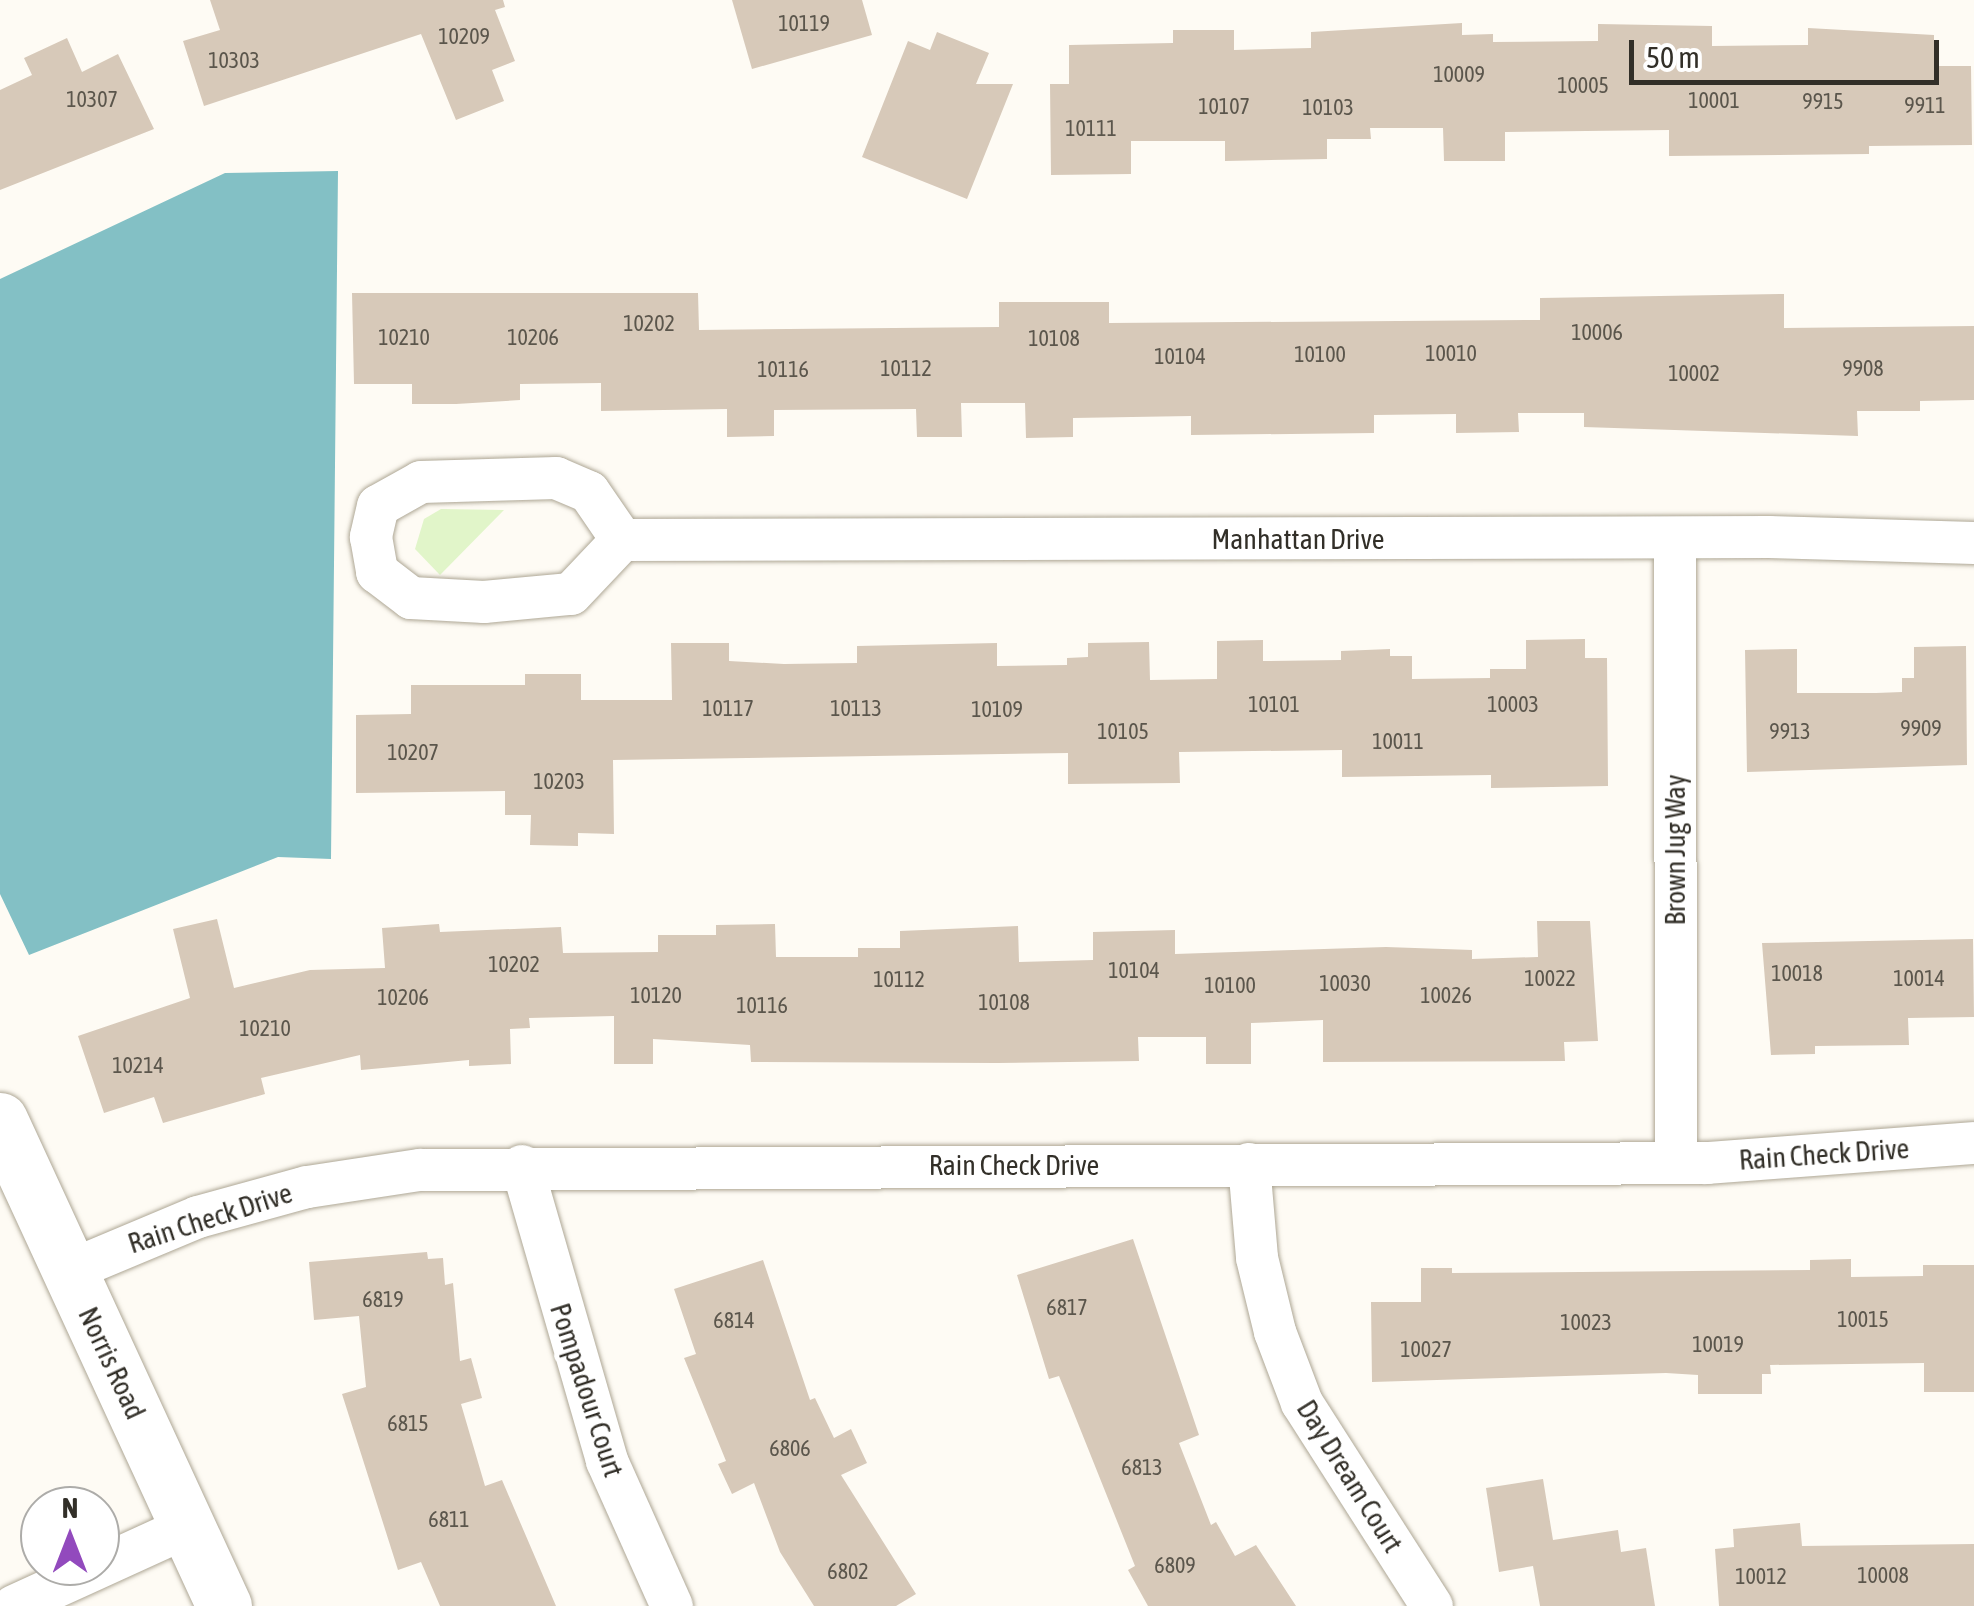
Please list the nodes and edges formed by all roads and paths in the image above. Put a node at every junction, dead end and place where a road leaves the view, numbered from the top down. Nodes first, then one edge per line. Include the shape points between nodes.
1 (1674, 538) junction
2 (622, 540) junction
3 (1974, 543) edge
4 (0, 1120) edge
5 (1974, 1143) edge
6 (1676, 1163) junction
7 (1249, 1164) junction
8 (522, 1166) junction
9 (69, 1271) junction
10 (188, 1527) junction
11 (14, 1606) edge
12 (224, 1606) edge
13 (672, 1606) edge
14 (1432, 1606) edge

1 - 2 street, Manhattan Drive
1 - 3 street, Manhattan Drive
1 - 6 street, Brown Jug Way
2 - 2 street via 589,492 556,478 421,482 378,506 371,537 377,572 410,598 484,602 571,594
4 - 9 street, Norris Road
5 - 6 street, Rain Check Drive
6 - 7 street, Rain Check Drive
7 - 8 street, Rain Check Drive
7 - 14 street, Day Dream Court via 1257,1258 1274,1332 1302,1403
8 - 9 street, Rain Check Drive via 420,1170 307,1186 198,1217
8 - 13 street, Pompadour Court via 607,1461
9 - 10 street, Norris Road
10 - 11 street
10 - 12 street, Norris Road

